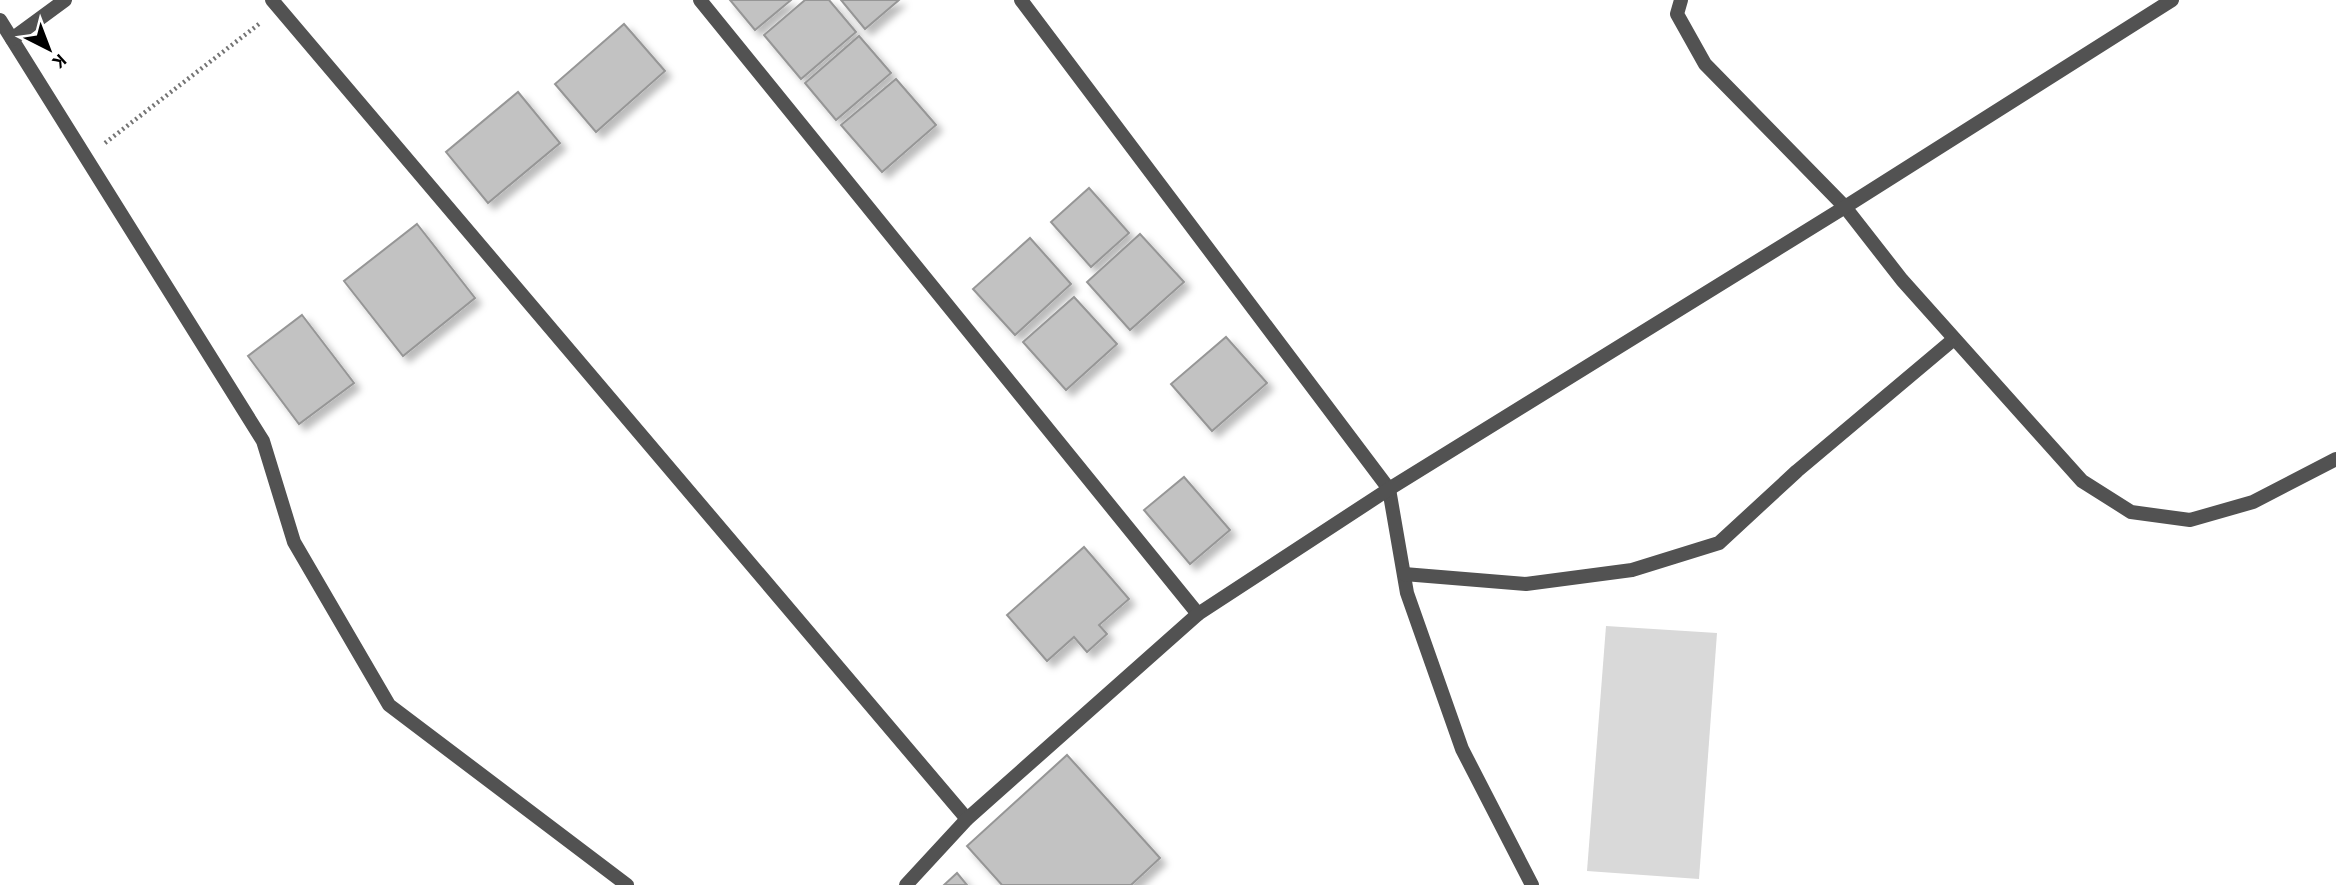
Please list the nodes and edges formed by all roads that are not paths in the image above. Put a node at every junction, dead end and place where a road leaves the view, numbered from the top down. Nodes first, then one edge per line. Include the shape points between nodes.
1 (65, 0) edge
2 (700, 0) edge
3 (1021, 0) edge
4 (1681, 0) edge
5 (2172, 0) edge
6 (275, 4) edge
7 (0, 20) edge
8 (12, 39) junction
9 (1845, 207) junction
10 (1954, 339) junction
11 (2336, 459) edge
12 (1390, 489) junction
13 (1404, 574) junction
14 (1198, 614) junction
15 (967, 819) junction
16 (627, 885) edge
17 (906, 885) edge
18 (1532, 885) edge

1 - 8 street
2 - 14 street
3 - 12 street
4 - 9 street via 1677,14 1705,64
5 - 9 street
6 - 15 street
7 - 8 street
8 - 16 street via 263,441 294,542 389,705
9 - 10 street
9 - 12 street
10 - 11 street via 2082,481 2131,512 2190,520 2253,502
10 - 13 street via 1719,543 1632,570 1526,584
12 - 13 street
12 - 14 street
13 - 18 street via 1462,748
14 - 15 street
15 - 17 street

